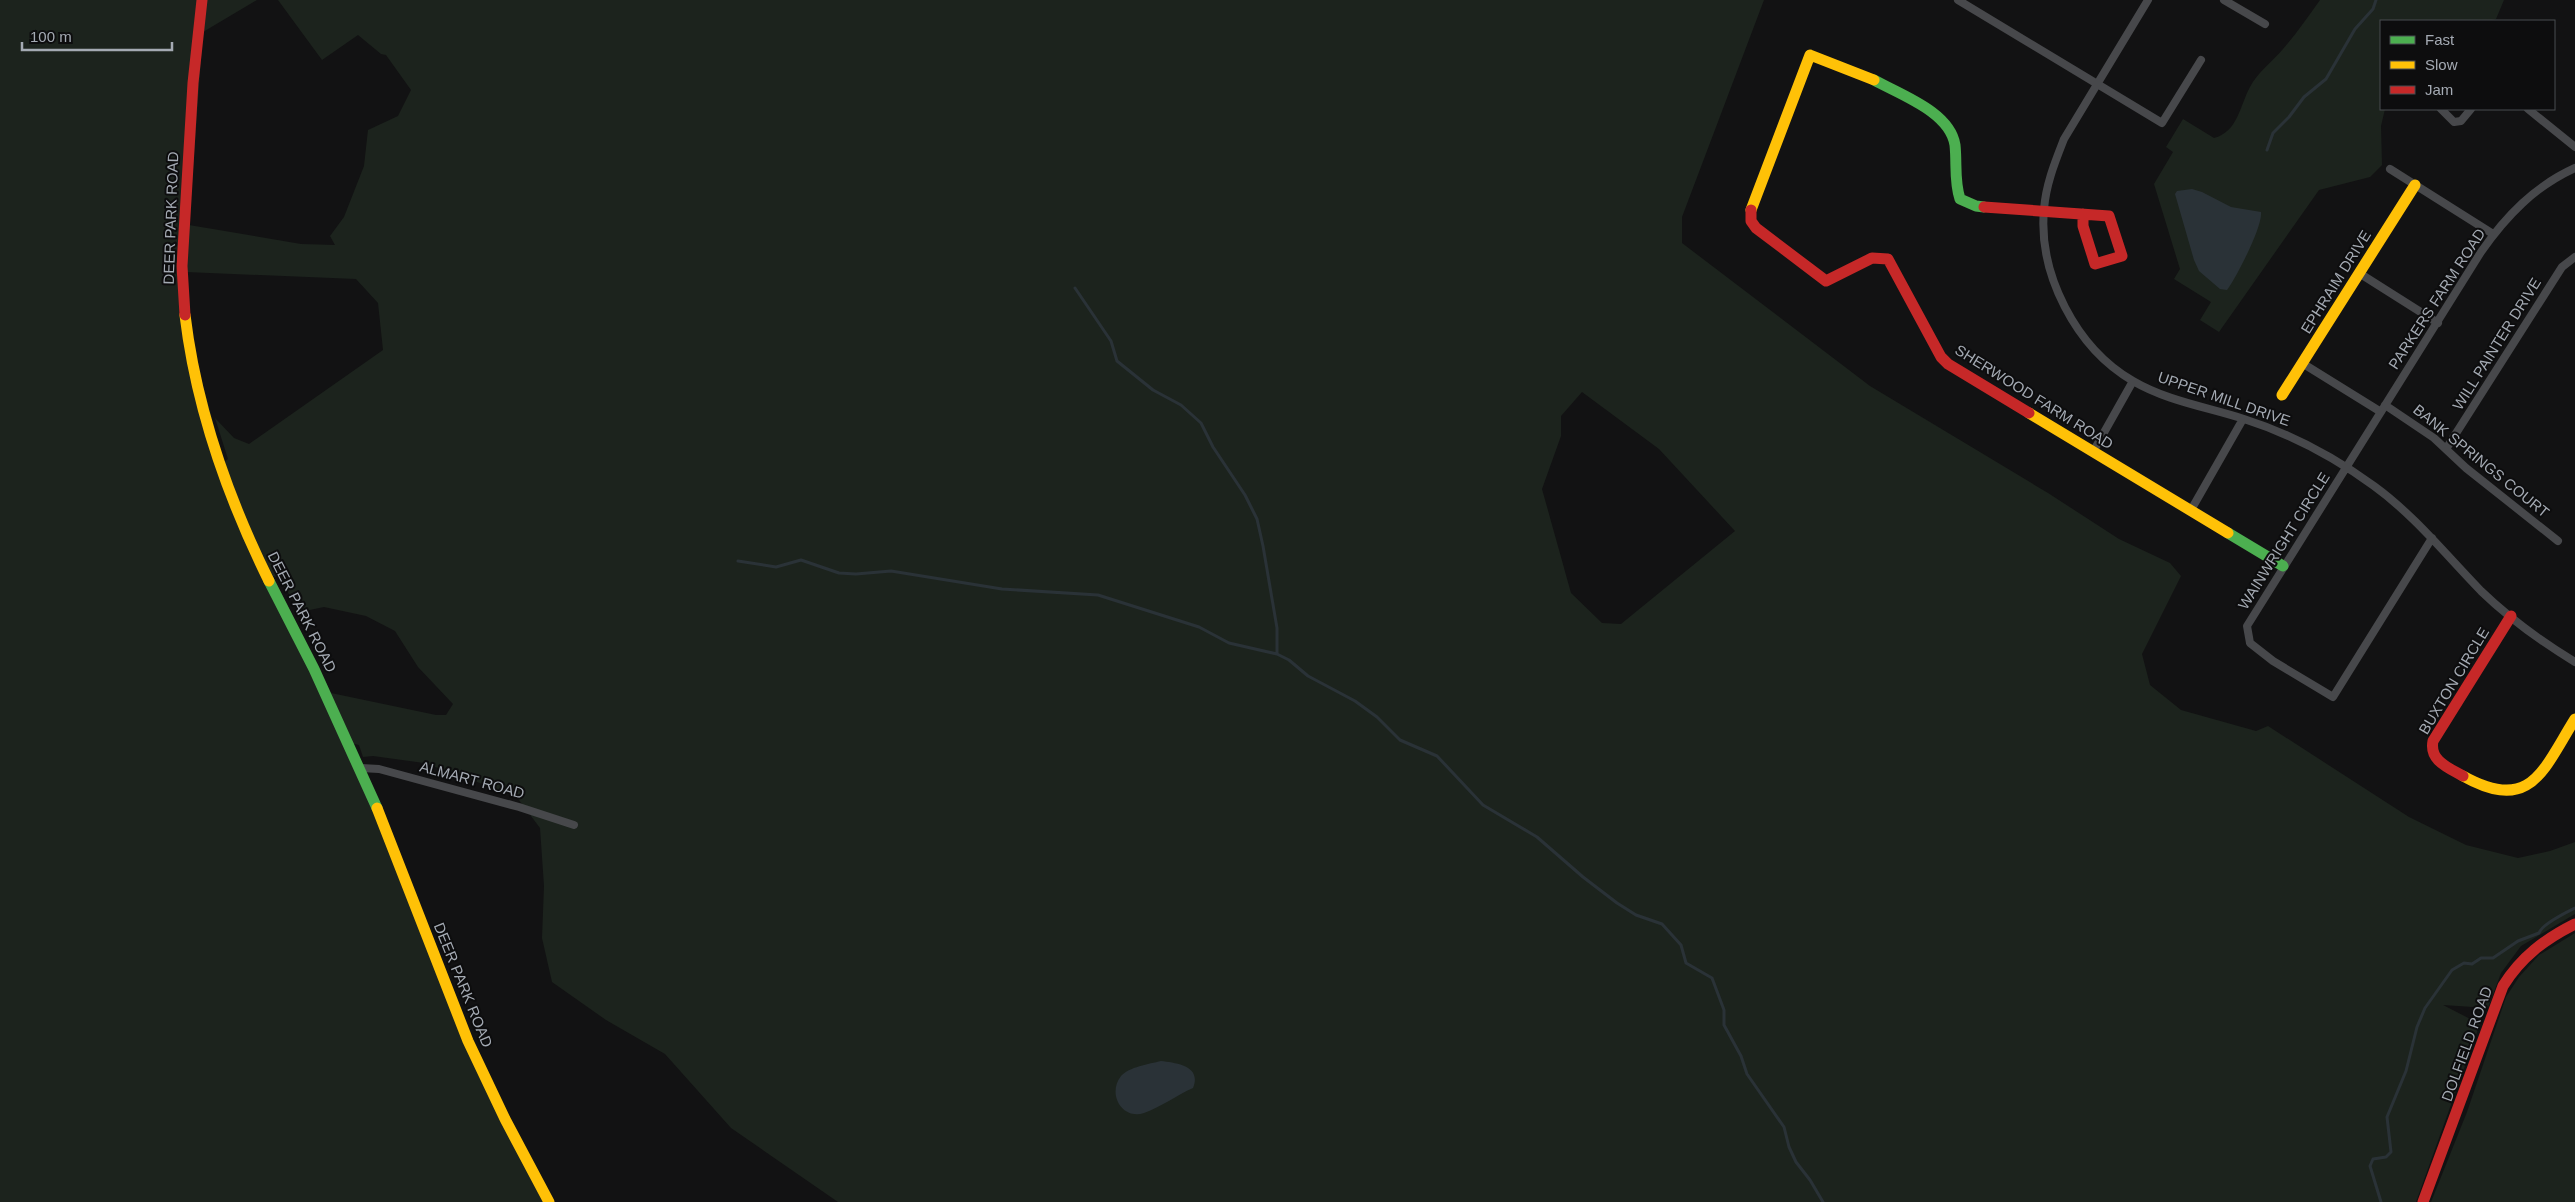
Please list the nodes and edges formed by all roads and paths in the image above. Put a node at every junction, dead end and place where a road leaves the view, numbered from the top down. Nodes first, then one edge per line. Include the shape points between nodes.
1 (202, 0) edge
2 (1958, 0) edge
3 (2148, 0) edge
4 (2224, 0) edge
5 (2265, 24) dead end
6 (2201, 60) dead end
7 (2098, 84) junction
8 (2442, 110) edge
9 (2470, 110) edge
10 (2529, 110) edge
11 (2575, 147) edge
12 (2575, 168) edge
13 (2390, 169) dead end
14 (2415, 185) junction
15 (2044, 210) junction
16 (2083, 214) junction
17 (2494, 234) junction
18 (2575, 256) edge
19 (2359, 273) junction
20 (2438, 322) junction
21 (2302, 363) junction
22 (2133, 381) junction
23 (2282, 395) dead end
24 (2385, 405) junction
25 (2381, 412) junction
26 (2243, 419) junction
27 (2446, 449) junction
28 (2093, 452) junction
29 (2346, 467) junction
30 (2191, 510) junction
31 (2432, 538) junction
32 (2558, 541) dead end
33 (2283, 566) junction
34 (2511, 616) junction
35 (2575, 662) edge
36 (2575, 719) edge
37 (360, 768) junction
38 (574, 825) dead end
39 (2575, 924) edge
40 (549, 1202) edge
41 (2423, 1202) edge

1 - 37 street, DEER PARK ROAD via 182,254 190,358 214,448 240,518
2 - 7 street
3 - 7 street, UPPER MILL DRIVE
4 - 5 street
6 - 7 street via 2162,123
7 - 15 street, UPPER MILL DRIVE via 2064,139 2054,163
8 - 9 street via 2454,122 2461,121
10 - 11 street
12 - 17 street, PARKERS FARM ROAD via 2523,201
13 - 14 street
14 - 17 street
14 - 19 street, EPHRAIM DRIVE
15 - 16 street
15 - 22 street, UPPER MILL DRIVE via 2046,248 2061,300 2092,346
15 - 28 street, SHERWOOD FARM ROAD via 1976,206 1960,199 1954,182 1955,142 1948,124 1865,75 1810,56 1750,213 1756,228 1826,281 1872,258 1888,259 1944,361
16 - 16 street via 2109,216 2122,256 2095,264 2083,226
17 - 20 street, PARKERS FARM ROAD
18 - 27 street, WILL PAINTER DRIVE via 2562,267
19 - 20 street
19 - 21 street, EPHRAIM DRIVE
20 - 24 street, PARKERS FARM ROAD
21 - 23 street, EPHRAIM DRIVE
21 - 25 street
22 - 26 street, UPPER MILL DRIVE via 2160,394
22 - 28 street
24 - 25 street, PARKERS FARM ROAD
24 - 27 street, BANK SPRINGS COURT via 2420,427
25 - 29 street, PARKERS FARM ROAD
26 - 29 street, UPPER MILL DRIVE via 2312,446
26 - 30 street
27 - 32 street, BANK SPRINGS COURT
28 - 30 street, SHERWOOD FARM ROAD
29 - 31 street, UPPER MILL DRIVE via 2375,487
29 - 33 street, WAINWRIGHT CIRCLE
30 - 33 street, SHERWOOD FARM ROAD
31 - 33 street, WAINWRIGHT CIRCLE via 2333,697 2256,649 2248,638 2247,626
31 - 34 street, UPPER MILL DRIVE via 2483,592
34 - 35 street, UPPER MILL DRIVE
34 - 36 street, BUXTON CIRCLE via 2434,737 2433,756 2487,790 2513,790 2539,776
37 - 38 street, ALMART ROAD via 379,769
37 - 40 street, DEER PARK ROAD via 468,1041
39 - 41 street, DOLFIELD ROAD via 2527,955 2515,966 2503,986

